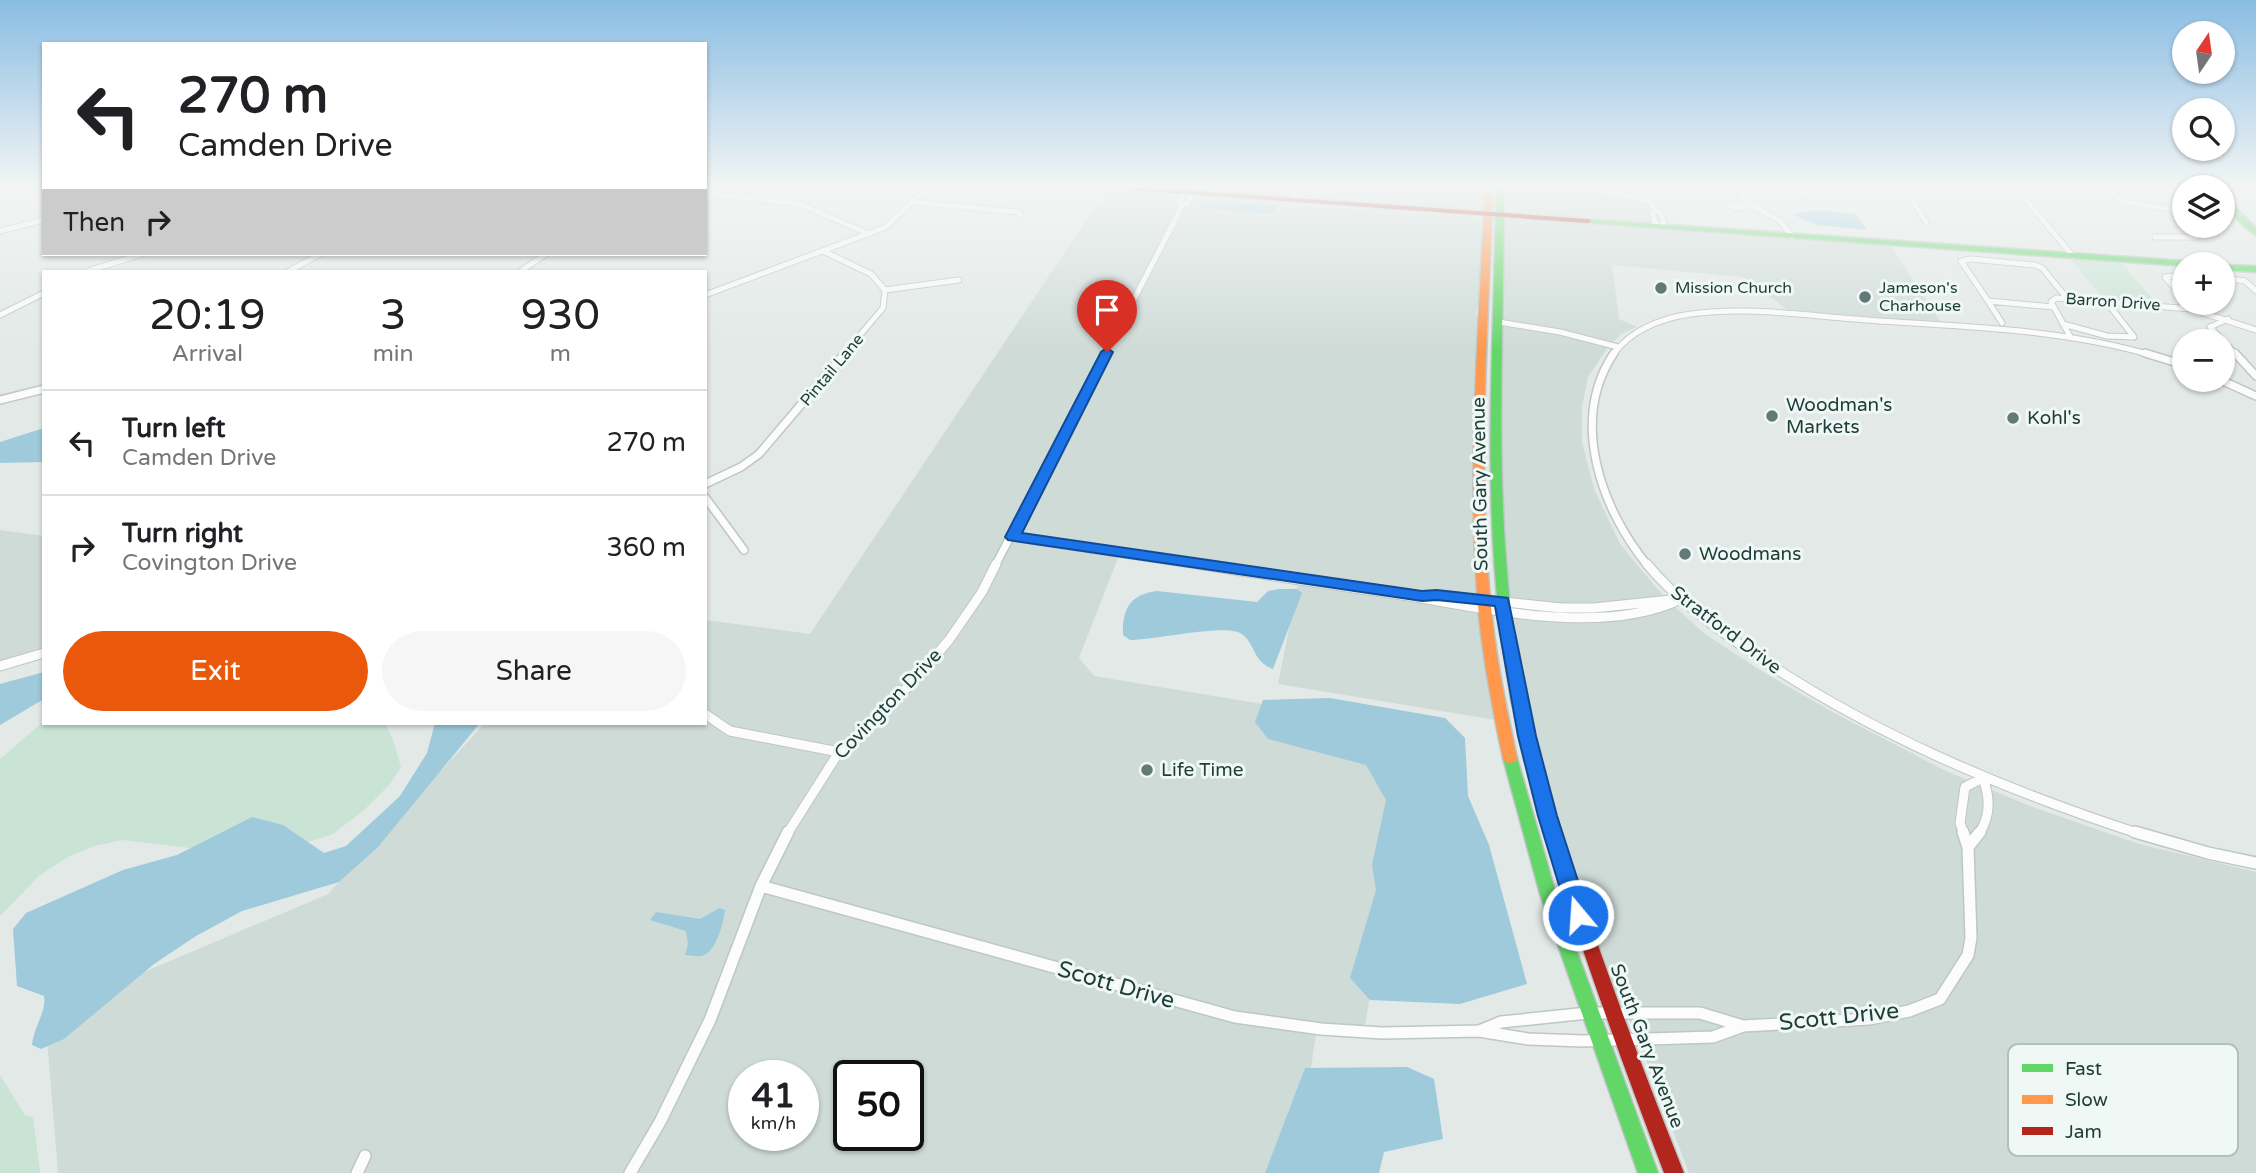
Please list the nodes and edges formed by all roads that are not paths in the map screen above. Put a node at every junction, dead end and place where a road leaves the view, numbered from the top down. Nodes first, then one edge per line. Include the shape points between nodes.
1 (845, 243) edge
2 (1162, 243) edge
3 (1493, 243) edge
4 (1495, 243) edge
5 (1887, 243) edge
6 (2062, 243) edge
7 (823, 251) junction
8 (136, 256) edge
9 (315, 256) edge
10 (543, 256) edge
11 (2073, 256) junction
12 (2172, 263) edge
13 (2235, 268) edge
14 (2256, 269) edge
15 (92, 270) edge
16 (291, 270) edge
17 (522, 270) edge
18 (2172, 276) edge
19 (959, 279) dead end
20 (2235, 280) edge
21 (2172, 284) edge
22 (885, 290) junction
23 (2256, 290) edge
24 (42, 294) edge
25 (707, 294) edge
26 (2066, 297) junction
27 (2105, 300) junction
28 (1988, 301) junction
29 (2172, 305) edge
30 (2053, 307) junction
31 (0, 315) edge
32 (2214, 315) edge
33 (2228, 320) junction
34 (2002, 323) dead end
35 (1499, 324) junction
36 (2063, 324) junction
37 (2256, 330) edge
38 (2071, 338) junction
39 (1616, 349) junction
40 (2172, 362) edge
41 (2256, 376) edge
42 (2235, 386) edge
43 (42, 390) edge
44 (2256, 396) edge
45 (0, 400) edge
46 (707, 483) edge
47 (707, 500) edge
48 (1013, 537) junction
49 (744, 550) dead end
50 (1681, 599) junction
51 (1484, 604) junction
52 (1503, 606) junction
53 (42, 654) edge
54 (0, 666) edge
55 (707, 715) edge
56 (839, 752) junction
57 (1983, 778) junction
58 (1968, 847) junction
59 (2256, 863) edge
60 (761, 886) junction
61 (1588, 1013) junction
62 (1612, 1013) junction
63 (1743, 1026) junction
64 (1479, 1031) junction
65 (1599, 1041) junction
66 (1623, 1042) junction
67 (365, 1156) dead end
68 (357, 1173) edge
69 (630, 1173) edge
70 (1648, 1173) edge
71 (1674, 1173) edge

1 - 7 street
2 - 48 street, Covington Drive
3 - 51 main road, South Gary Avenue via 1480,508
4 - 35 main road, South Gary Avenue
5 - 11 main road
6 - 11 street
7 - 22 street via 871,274
7 - 25 street
8 - 15 street
9 - 16 street
10 - 17 street
11 - 12 main road
13 - 14 main road
18 - 21 street via 2165,276
19 - 22 street
20 - 23 street
22 - 46 street, Pintail Lane via 880,312 769,445 741,467
24 - 31 street
26 - 27 street, Barron Drive
26 - 28 street via 2035,265 1963,260
26 - 30 street, Barron Drive via 2052,300
27 - 29 street, Barron Drive
27 - 36 street via 2134,337 2107,336
28 - 30 street
28 - 34 street
30 - 36 street, Barron Drive
32 - 33 street, Barron Drive
33 - 37 street, Barron Drive
33 - 41 street via 2210,327
35 - 39 street
35 - 52 main road, South Gary Avenue via 1497,520
36 - 38 street, Barron Drive
38 - 39 street, Stratford Drive via 1727,312 1641,329
38 - 40 street, Stratford Drive
39 - 50 street, Stratford Drive via 1592,404 1601,479 1630,542
42 - 44 street
43 - 45 street
47 - 49 street
48 - 51 street via 1439,602
48 - 56 street, Covington Drive via 949,640 912,683
50 - 52 street via 1668,608 1626,614 1573,616
50 - 57 street, Stratford Drive via 1794,681 1894,737
51 - 52 street
51 - 61 main road, South Gary Avenue via 1519,790
52 - 62 main road, South Gary Avenue via 1544,804
53 - 54 street
55 - 56 street via 730,731
56 - 60 street, Covington Drive via 795,819
57 - 58 street via 1990,797 1984,831
57 - 58 street, Scott Drive via 1965,787 1960,823
57 - 59 street, Stratford Drive via 2105,822
58 - 63 street, Scott Drive via 1970,947 1962,969 1940,999 1888,1017
60 - 64 street, Scott Drive via 1235,1017 1321,1030
60 - 69 street, Covington Drive via 710,1020
61 - 62 street, Scott Drive
61 - 64 street, Scott Drive via 1501,1022
61 - 65 main road, South Gary Avenue
62 - 63 street, Scott Drive via 1700,1013
62 - 66 main road, South Gary Avenue
63 - 66 street, Scott Drive via 1713,1037
64 - 65 street, Scott Drive via 1528,1039
65 - 66 street, Scott Drive
65 - 70 main road, South Gary Avenue
66 - 71 main road, South Gary Avenue
67 - 68 street

